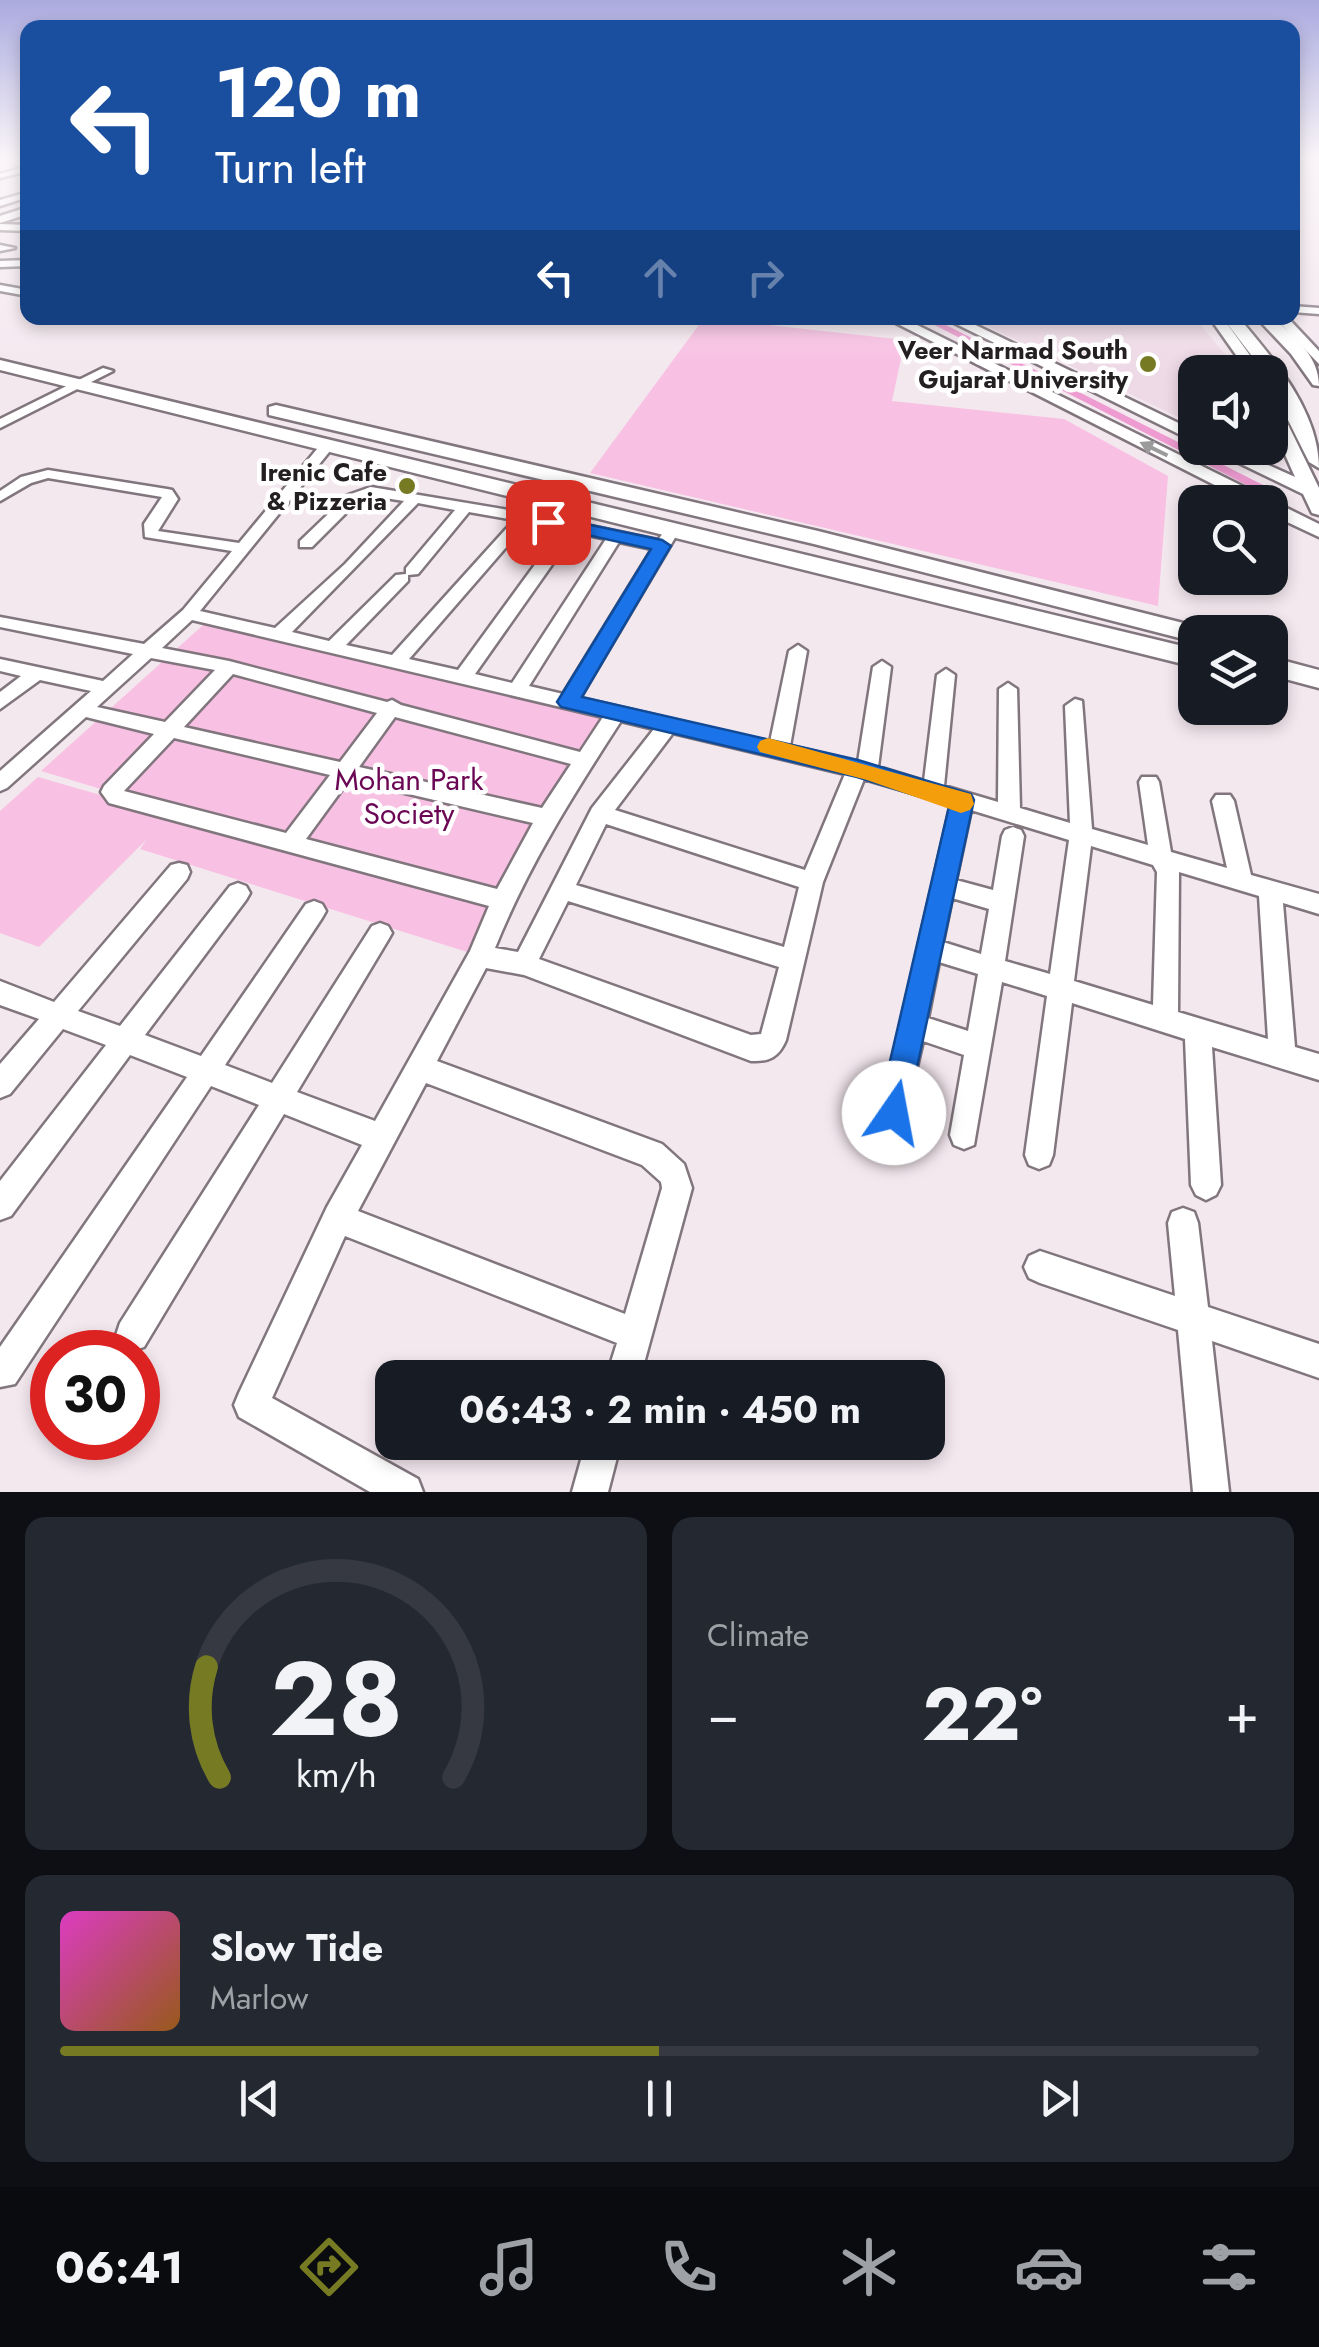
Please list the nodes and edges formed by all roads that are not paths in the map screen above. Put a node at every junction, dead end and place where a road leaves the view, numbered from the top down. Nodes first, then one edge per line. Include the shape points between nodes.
1 (907, 325) edge
2 (964, 325) edge
3 (1221, 325) edge
4 (1237, 325) edge
5 (1272, 325) edge
6 (1287, 325) edge
7 (0, 347) edge
8 (1243, 355) edge
9 (0, 360) edge
10 (1319, 360) edge
11 (93, 378) junction
12 (1319, 381) edge
13 (0, 424) edge
14 (1178, 429) edge
15 (1288, 440) edge
16 (328, 446) junction
17 (1319, 462) edge
18 (1255, 465) edge
19 (1227, 485) edge
20 (1315, 493) edge
21 (0, 497) edge
22 (415, 498) junction
23 (466, 507) junction
24 (532, 508) junction
25 (1319, 509) edge
26 (1288, 516) edge
27 (577, 518) junction
28 (1319, 531) edge
29 (615, 536) junction
30 (667, 538) junction
31 (306, 544) dead end
32 (241, 548) junction
33 (955, 588) junction
34 (188, 614) junction
35 (0, 622) edge
36 (1178, 630) edge
37 (279, 635) junction
38 (1178, 640) edge
39 (333, 648) junction
40 (149, 649) junction
41 (1178, 651) edge
42 (798, 652) dead end
43 (1178, 652) edge
44 (396, 662) junction
45 (0, 665) edge
46 (1319, 665) edge
47 (1288, 666) edge
48 (229, 667) junction
49 (882, 667) dead end
50 (1288, 671) edge
51 (36, 673) junction
52 (1288, 674) edge
53 (946, 675) dead end
54 (463, 677) junction
55 (1319, 679) edge
56 (108, 688) junction
57 (1319, 689) edge
58 (517, 690) junction
59 (1008, 690) dead end
60 (0, 702) edge
61 (568, 702) junction
62 (1074, 706) dead end
63 (392, 708) junction
64 (82, 710) junction
65 (616, 712) junction
66 (669, 724) junction
67 (168, 731) junction
68 (779, 749) junction
69 (583, 760) junction
70 (349, 770) junction
71 (862, 770) junction
72 (1149, 782) dead end
73 (0, 783) edge
74 (933, 792) junction
75 (962, 800) junction
76 (1223, 801) dead end
77 (600, 814) junction
78 (547, 818) junction
79 (1011, 825) junction
80 (1081, 834) junction
81 (291, 842) junction
82 (1161, 857) junction
83 (179, 872) dead end
84 (1241, 881) junction
85 (812, 882) junction
86 (943, 886) junction
87 (1270, 889) junction
88 (562, 890) junction
89 (238, 894) dead end
90 (503, 900) junction
91 (1002, 904) junction
92 (1319, 904) edge
93 (314, 911) dead end
94 (380, 932) dead end
95 (930, 949) junction
96 (480, 956) junction
97 (792, 960) junction
98 (524, 964) junction
99 (992, 968) junction
100 (1061, 989) junction
101 (0, 993) edge
102 (58, 1015) junction
103 (1165, 1020) junction
104 (913, 1026) junction
105 (1198, 1030) junction
106 (124, 1041) junction
107 (979, 1047) junction
108 (1282, 1056) junction
109 (419, 1066) junction
110 (1319, 1067) edge
111 (204, 1072) junction
112 (0, 1085) edge
113 (274, 1100) junction
114 (894, 1113) dead end
115 (964, 1135) dead end
116 (382, 1138) junction
117 (1039, 1155) dead end
118 (1206, 1185) dead end
119 (0, 1205) edge
120 (338, 1218) junction
121 (1183, 1223) dead end
122 (1040, 1266) dead end
123 (1194, 1318) junction
124 (135, 1330) edge
125 (635, 1334) junction
126 (627, 1360) edge
127 (1319, 1361) edge
128 (3, 1372) dead end
129 (599, 1460) edge
130 (405, 1492) edge
131 (590, 1492) edge
132 (1211, 1492) edge

19 -> 1 street
2 - 14 street
3 - 8 street
4 - 17 main road via 1270,366
5 - 12 main road
6 - 10 street
7 - 11 main road
9 - 11 main road
11 - 13 street
11 - 16 main road
11 - 33 main road
11 - 36 main road via 818,538
15 - 20 street
16 - 24 main road
16 - 32 street
18 - 20 street
20 - 25 street
21 - 32 street via 48,474 167,493 171,499 150,534
22 - 23 street
22 - 31 street via 359,493
22 - 37 street
23 - 24 street
23 - 39 street
24 - 27 main road
24 - 44 street
26 - 28 street
27 - 29 street
27 - 30 main road
27 - 54 street
29 - 30 street
29 - 58 street
30 - 43 main road
30 - 61 street
32 - 34 street
33 - 38 main road
33 - 41 main road
34 - 37 street
34 - 40 street
35 - 40 street
37 - 39 street
39 - 44 street
40 - 48 street
40 - 56 street
42 - 68 street
44 - 54 street
45 - 51 street
46 - 47 main road
48 - 63 street
48 - 67 street
49 - 71 street
50 - 55 main road
51 - 56 street
51 - 60 street
52 - 57 main road
53 - 74 street
54 - 58 street
56 - 64 street
58 - 61 street
59 - 79 street
61 - 65 street
62 - 80 street
63 - 69 street
63 - 70 street
64 - 67 street
64 - 73 street
65 - 66 street
65 - 69 street
66 - 68 street
66 - 77 street
67 - 70 street
67 - 81 street via 112,792 116,798
68 - 71 street
69 - 78 street
70 - 78 street
70 - 81 street
71 - 74 street
71 - 85 street
72 - 82 street
74 - 75 street
75 - 79 street
75 - 86 street
76 - 84 street
77 - 85 street
77 - 88 street
78 - 90 street
79 - 80 street
79 - 91 street
80 - 82 street
80 - 100 street
81 - 90 street
82 - 84 street
82 - 103 street via 1168,872
83 - 102 street
84 - 87 street
85 - 97 street
86 - 91 street
86 - 95 street
87 - 92 street
87 - 108 street
88 - 97 street
88 - 98 street
89 - 106 street
90 - 96 street
91 - 99 street
93 - 111 street
94 - 113 street
95 - 99 street
95 - 104 street
96 - 98 street
96 - 109 street
97 - 98 street via 773,1040 758,1049
99 - 100 street
99 - 107 street
100 - 103 street
100 - 117 street
101 - 102 street
102 - 106 street
102 - 112 street
103 - 105 street
104 - 107 street
104 - 114 street
105 - 108 street
105 - 118 street
106 - 111 street
106 - 119 street
107 - 115 street
108 - 110 street
109 - 116 street
109 - 125 street via 666,1163 677,1188
111 - 113 street
111 - 128 street
113 - 116 street
113 - 124 street
116 - 120 street
120 - 125 street
120 - 130 street via 252,1405
121 - 123 street
122 - 123 street
123 - 127 street
123 - 132 street
125 - 126 street
129 - 131 street

